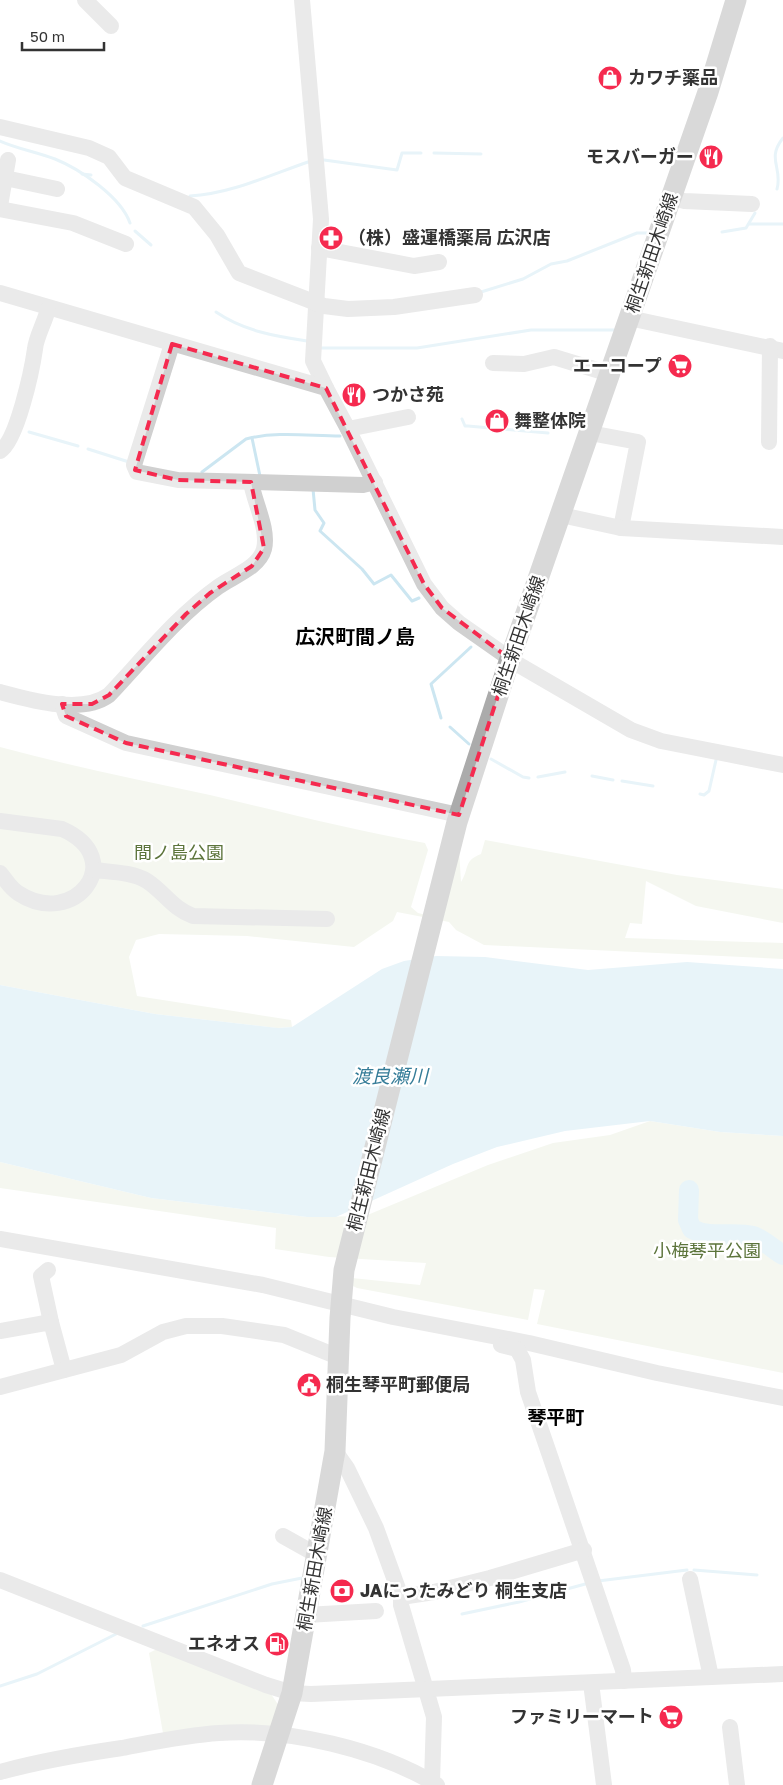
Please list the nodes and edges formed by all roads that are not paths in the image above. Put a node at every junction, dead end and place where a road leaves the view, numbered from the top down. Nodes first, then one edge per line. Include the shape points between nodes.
1 (85, 0) edge
2 (302, 0) edge
3 (736, 0) edge
4 (111, 26) dead end
5 (0, 127) edge
6 (8, 160) dead end
7 (5, 178) junction
8 (56, 189) dead end
9 (672, 197) junction
10 (752, 204) dead end
11 (0, 208) edge
12 (126, 244) dead end
13 (319, 248) junction
14 (439, 262) dead end
15 (0, 293) edge
16 (476, 295) dead end
17 (316, 303) junction
18 (48, 308) junction
19 (629, 318) junction
20 (172, 344) junction
21 (776, 348) edge
22 (493, 362) dead end
23 (610, 374) junction
24 (326, 388) junction
25 (408, 417) dead end
26 (348, 429) junction
27 (590, 433) junction
28 (769, 442) dead end
29 (0, 452) edge
30 (251, 482) junction
31 (375, 482) junction
32 (561, 516) junction
33 (621, 528) junction
34 (783, 537) edge
35 (510, 659) junction
36 (0, 692) edge
37 (62, 704) junction
38 (783, 766) edge
39 (459, 815) junction
40 (0, 821) edge
41 (94, 870) junction
42 (0, 873) edge
43 (327, 918) dead end
44 (0, 1239) edge
45 (48, 1270) dead end
46 (342, 1292) junction
47 (51, 1322) junction
48 (0, 1331) edge
49 (476, 1332) junction
50 (339, 1355) junction
51 (64, 1370) junction
52 (0, 1387) edge
53 (783, 1398) edge
54 (335, 1451) junction
55 (283, 1536) dead end
56 (584, 1550) junction
57 (318, 1555) junction
58 (690, 1579) dead end
59 (0, 1580) edge
60 (401, 1596) junction
61 (376, 1610) dead end
62 (306, 1615) junction
63 (783, 1674) edge
64 (711, 1677) junction
65 (624, 1681) junction
66 (592, 1683) junction
67 (427, 1690) junction
68 (292, 1693) junction
69 (730, 1727) dead end
70 (280, 1735) junction
71 (0, 1772) edge
72 (435, 1784) edge
73 (262, 1785) edge
74 (604, 1785) edge
75 (736, 1785) edge

1 - 4 street
2 - 13 street via 321,218
3 - 9 main road, 桐生新田木崎線
5 - 17 street via 89,148 109,156 125,178 194,207 217,235 239,273
6 - 7 street
7 - 8 street
7 - 11 street
9 - 10 street via 684,201
9 - 19 main road, 桐生新田木崎線
11 - 12 street via 74,222
13 - 14 street via 414,266
13 - 17 street
15 - 18 street
16 - 17 street via 394,307 348,309
17 - 24 street via 313,361
18 - 20 street
18 - 29 street via 34,350 28,386 9,443
19 - 21 street
19 - 23 main road, 桐生新田木崎線
20 - 24 street
20 - 30 street via 135,470 178,480
21 - 28 street
22 - 23 street via 524,364 554,358
23 - 27 main road, 桐生新田木崎線
24 - 26 street
25 - 26 street
26 - 31 street
27 - 32 main road, 桐生新田木崎線
27 - 33 street via 638,442
30 - 31 street via 363,485
30 - 37 street via 264,535 264,548 258,561 198,603 102,700 92,704
31 - 35 street via 415,567 433,597 459,623
32 - 33 street
32 - 35 main road, 桐生新田木崎線
33 - 34 street
35 - 38 street via 631,730 661,741
35 - 39 main road, 桐生新田木崎線
36 - 37 street
37 - 39 street via 66,716 126,743
39 - 46 main road, 桐生新田木崎線
40 - 41 street via 72,833 85,847
41 - 42 street via 91,881 81,893 54,903 25,897
41 - 43 street via 142,878 174,906 193,916
44 - 46 street via 262,1284
45 - 47 street via 41,1276
46 - 49 street via 393,1317
46 - 50 main road, 桐生新田木崎線
47 - 48 street
47 - 51 street
49 - 53 street
49 - 56 street via 484,1341 513,1347 519,1352 528,1392
50 - 51 street via 328,1354 284,1335 222,1326 186,1326 163,1332 121,1355
50 - 54 main road, 桐生新田木崎線
51 - 52 street
54 - 57 main road, 桐生新田木崎線
54 - 60 street via 347,1468 376,1528
55 - 57 street
56 - 60 street via 474,1582
56 - 65 street
57 - 62 main road, 桐生新田木崎線
58 - 64 street
59 - 68 street
60 - 67 street
61 - 62 street
62 - 68 main road, 桐生新田木崎線
63 - 64 street
64 - 65 street
65 - 66 street
66 - 67 street
66 - 74 street
67 - 68 street
67 - 72 street via 434,1717
68 - 70 main road, 桐生新田木崎線
69 - 75 street
70 - 71 street via 221,1733 188,1737 43,1760
70 - 72 street via 378,1756
70 - 73 main road, 桐生新田木崎線

